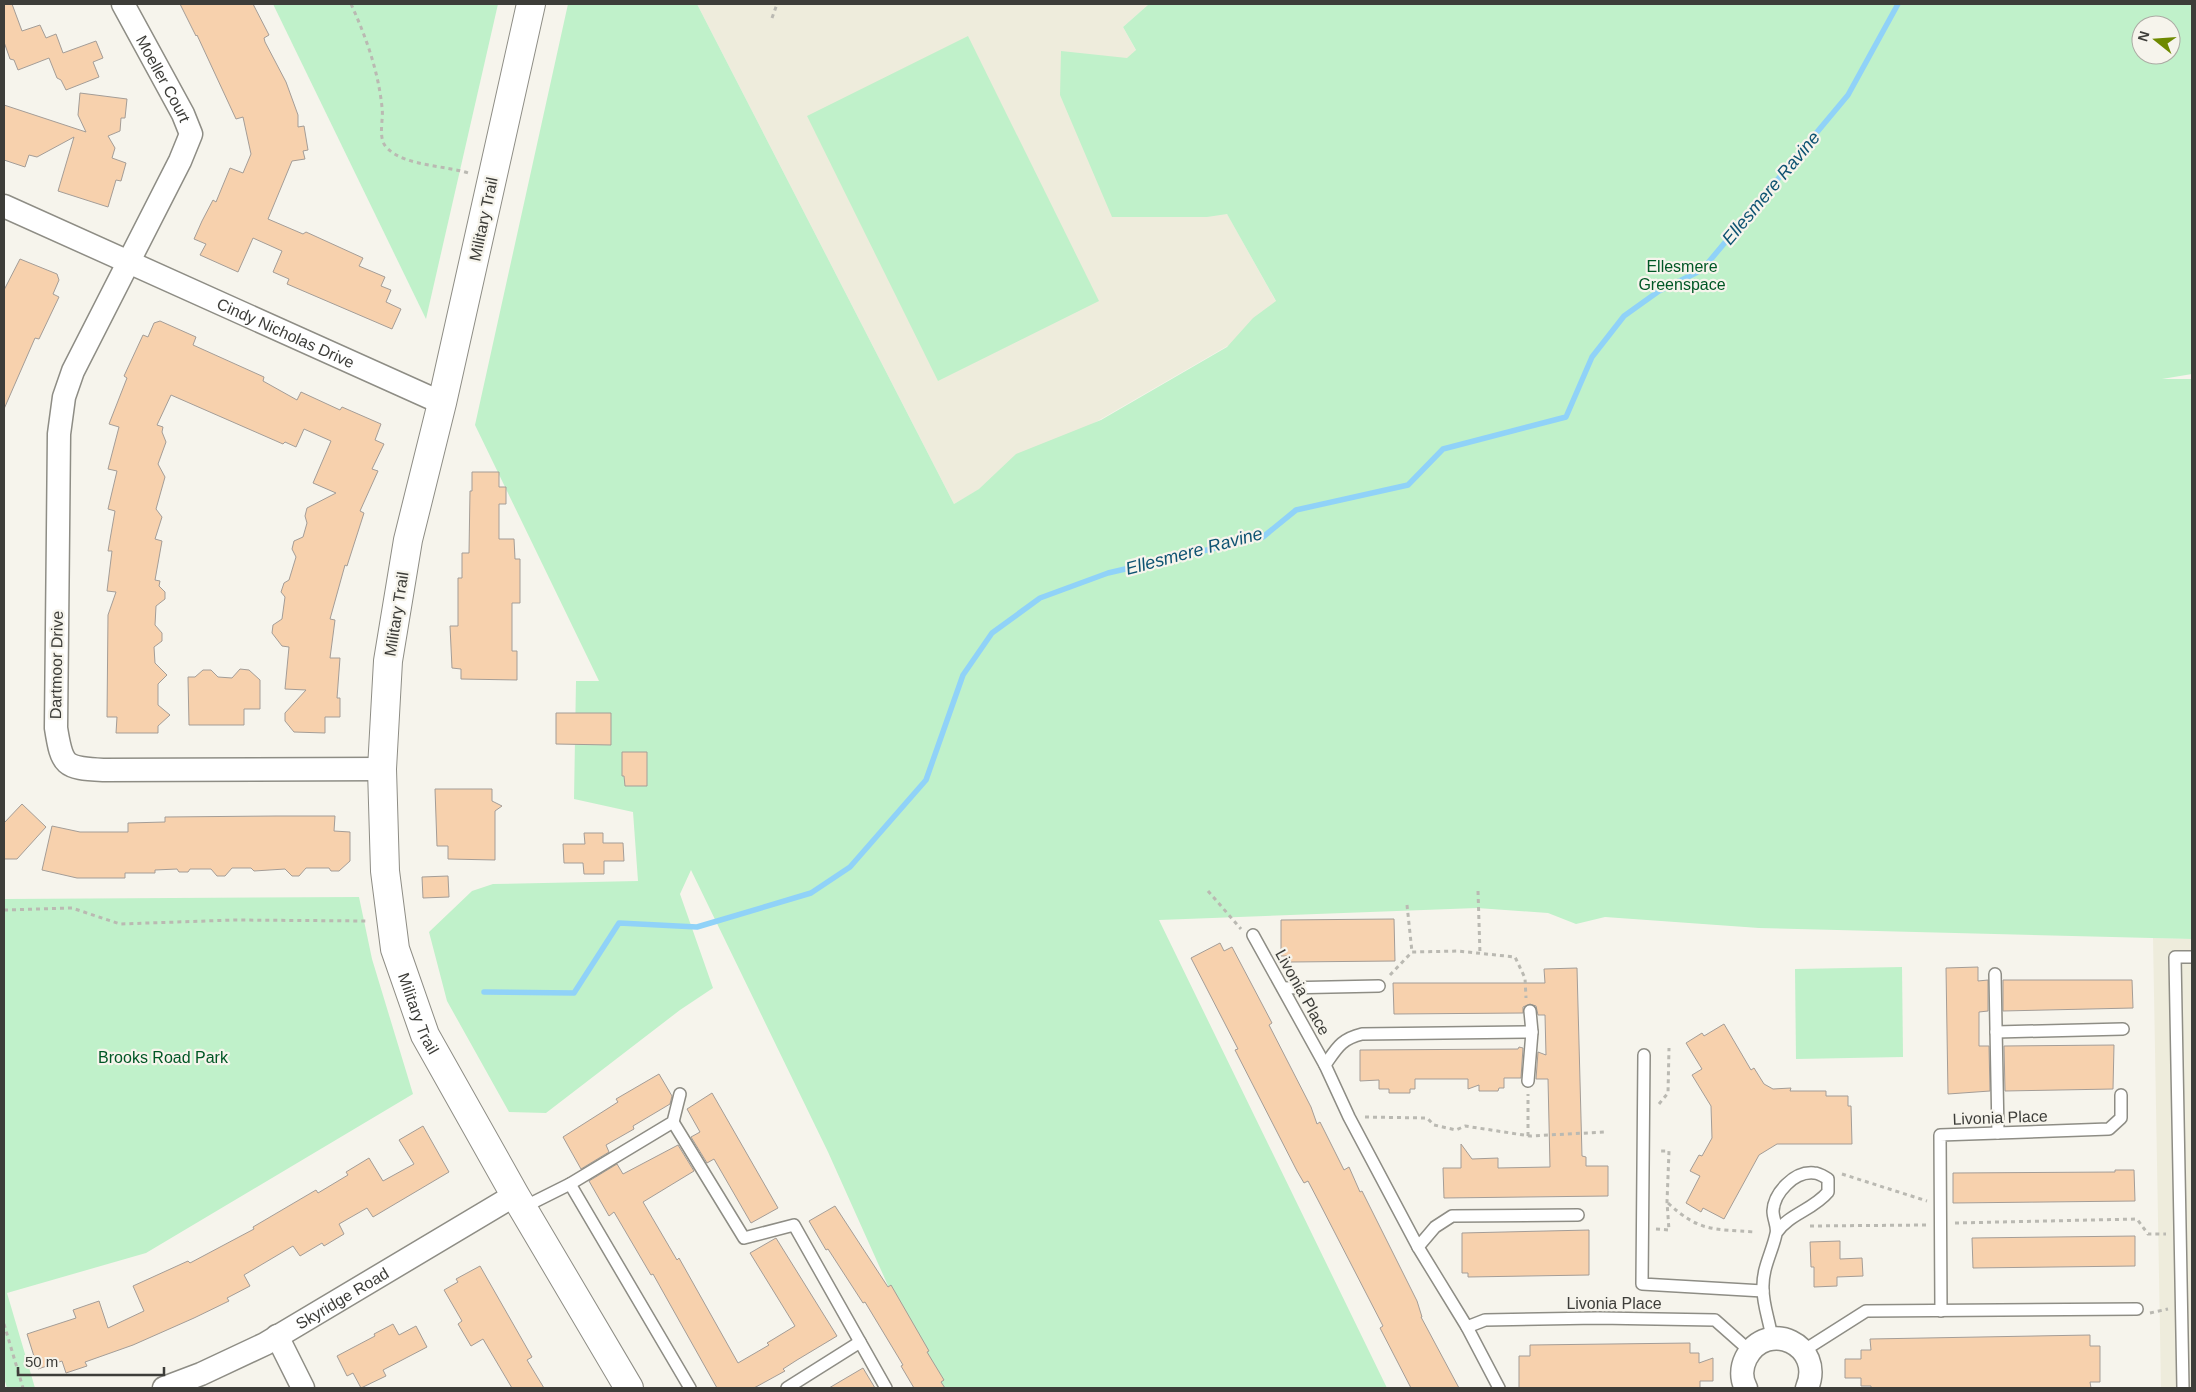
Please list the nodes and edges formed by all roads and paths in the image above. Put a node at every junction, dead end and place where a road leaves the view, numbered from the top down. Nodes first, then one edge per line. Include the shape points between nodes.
1 (123, 4) edge
2 (351, 4) edge
3 (531, 4) edge
4 (777, 4) edge
5 (772, 18) dead end
6 (491, 182) junction
7 (4, 206) edge
8 (128, 262) junction
9 (442, 403) junction
10 (382, 769) junction
11 (1208, 891) dead end
12 (1478, 891) dead end
13 (1407, 905) dead end
14 (4, 910) edge
15 (391, 920) junction
16 (1253, 935) joint
17 (1412, 952) junction
18 (1480, 954) junction
19 (2192, 956) edge
20 (1995, 974) dead end
21 (1379, 986) joint
22 (1283, 988) junction
23 (1530, 1011) joint
24 (2123, 1029) dead end
25 (1532, 1032) junction
26 (1996, 1032) junction
27 (1669, 1048) dead end
28 (1644, 1056) dead end
29 (1326, 1065) junction
30 (1528, 1081) joint
31 (680, 1094) dead end
32 (2121, 1095) dead end
33 (1349, 1117) junction
34 (673, 1122) junction
35 (1644, 1123) junction
36 (1604, 1132) dead end
37 (1998, 1133) junction
38 (1528, 1136) junction
39 (1644, 1151) junction
40 (1837, 1173) dead end
41 (570, 1184) junction
42 (519, 1202) junction
43 (1667, 1202) junction
44 (1940, 1206) junction
45 (1578, 1215) dead end
46 (1940, 1225) junction
47 (1810, 1226) dead end
48 (1643, 1228) junction
49 (1754, 1232) dead end
50 (1777, 1232) junction
51 (2180, 1234) junction
52 (1418, 1247) junction
53 (2180, 1250) junction
54 (2192, 1250) edge
55 (1763, 1291) junction
56 (2137, 1308) joint
57 (2174, 1308) dead end
58 (1941, 1312) junction
59 (4, 1324) edge
60 (1467, 1327) junction
61 (278, 1336) junction
62 (1772, 1339) junction
63 (860, 1342) junction
64 (1750, 1351) junction
65 (1804, 1351) junction
66 (23, 1388) edge
67 (164, 1388) edge
68 (303, 1388) edge
69 (629, 1388) edge
70 (690, 1388) edge
71 (787, 1388) edge
72 (886, 1388) edge
73 (1499, 1388) edge
74 (1746, 1388) edge
75 (1807, 1388) edge
76 (2183, 1388) edge

1 - 8 street, Moeller Court via 191,134
2 - 6 path via 367,39 374,66 382,108 382,138 387,148 408,160 462,170
3 - 6 street, Military Trail
4 - 5 path
6 - 9 street, Military Trail
7 - 8 street, Cindy Nicholas Drive
8 - 9 street, Cindy Nicholas Drive
8 - 10 street, Dartmoor Drive via 73,371 64,397 59,434 56,728 60,752 68,764 80,769
9 - 10 street, Military Trail via 408,540 389,652
10 - 15 street, Military Trail via 384,871
11 - 16 path via 1241,929
12 - 18 path
13 - 17 path
14 - 15 path via 72,908 120,924
15 - 42 street, Military Trail via 395,949 425,1035
16 - 22 lane, Livonia Place
17 - 18 path
17 - 21 path
18 - 23 path via 1515,957 1525,978
19 - 51 lane via 2175,956
20 - 26 lane
21 - 22 lane
22 - 29 lane, Livonia Place
23 - 25 lane
24 - 26 lane
25 - 29 lane, Livonia Place via 1362,1034 1348,1037
25 - 30 lane
26 - 37 lane
27 - 35 path via 1668,1093
28 - 35 lane, Livonia Place
29 - 33 lane, Livonia Place
30 - 38 path
31 - 34 lane
32 - 37 lane, Livonia Place via 2121,1118 2109,1129
33 - 38 path via 1427,1118 1434,1125 1456,1130 1465,1126
33 - 52 lane, Livonia Place
34 - 41 lane
34 - 63 lane via 744,1238 794,1226
35 - 39 lane, Livonia Place
36 - 38 path
37 - 44 lane, Livonia Place via 1940,1135
39 - 43 path via 1669,1151
39 - 48 lane, Livonia Place
40 - 44 path
41 - 42 lane
41 - 70 lane
42 - 61 street, Skyridge Road
42 - 69 street, Military Trail
43 - 48 path via 1669,1230
43 - 49 path via 1683,1216 1707,1228
44 - 46 lane, Livonia Place
45 - 52 lane via 1452,1216 1435,1227
46 - 47 path
46 - 51 path via 2137,1220 2148,1234
46 - 58 lane, Livonia Place
48 - 55 lane, Livonia Place via 1642,1284
50 - 50 lane via 1784,1222 1820,1202 1828,1192 1828,1179 1805,1174 1784,1186 1774,1204
50 - 55 lane via 1764,1268
51 - 53 lane
52 - 60 lane, Livonia Place
53 - 54 lane
53 - 76 lane
55 - 62 lane
56 - 57 path via 2153,1314
56 - 58 lane
58 - 65 lane via 1866,1311
59 - 66 path
60 - 64 lane, Livonia Place via 1485,1320 1715,1320
60 - 73 lane, Livonia Place
61 - 67 street, Skyridge Road via 244,1355
61 - 68 street
62 - 64 street via 1763,1341
62 - 65 street via 1795,1343
63 - 71 lane
63 - 72 lane
64 - 74 street via 1742,1372
65 - 75 street via 1811,1371

